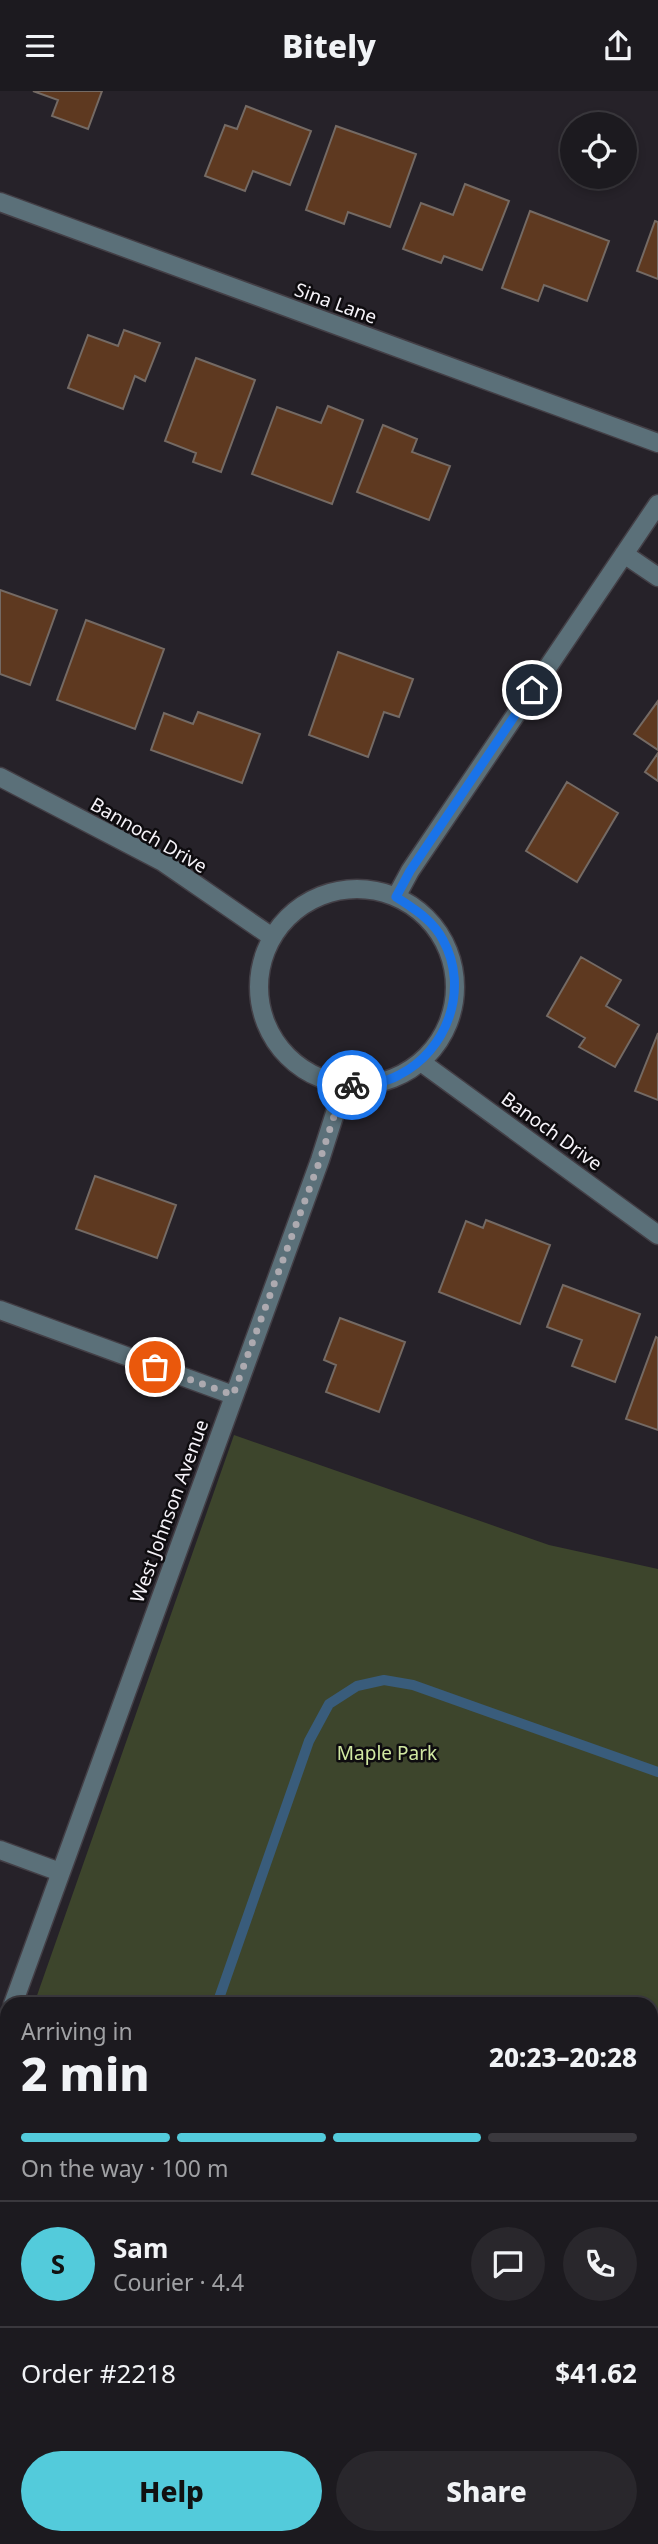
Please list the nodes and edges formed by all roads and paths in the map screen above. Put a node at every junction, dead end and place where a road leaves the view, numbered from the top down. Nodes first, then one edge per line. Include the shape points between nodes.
1 (0, 202) edge
2 (658, 443) edge
3 (658, 504) edge
4 (624, 554) junction
5 (658, 577) edge
6 (0, 777) edge
7 (396, 897) junction
8 (272, 937) junction
9 (421, 1062) junction
10 (344, 1085) junction
11 (658, 1235) edge
12 (0, 1310) edge
13 (233, 1395) junction
14 (0, 1850) edge
15 (60, 1871) junction
16 (15, 1997) edge

1 - 2 street, Sina Lane
3 - 4 street
4 - 5 street
4 - 7 street
6 - 8 street, Bannoch Drive via 163,862
7 - 8 street via 357,889 317,897
7 - 9 street via 424,915 444,941 454,972 454,1005 442,1036
8 - 10 street via 259,983 269,1030 299,1067
9 - 10 street via 398,1077
9 - 11 street, Banoch Drive
10 - 13 street, West Johnson Avenue
12 - 13 street
13 - 15 street, West Johnson Avenue
14 - 15 street
15 - 16 street, West Johnson Avenue

